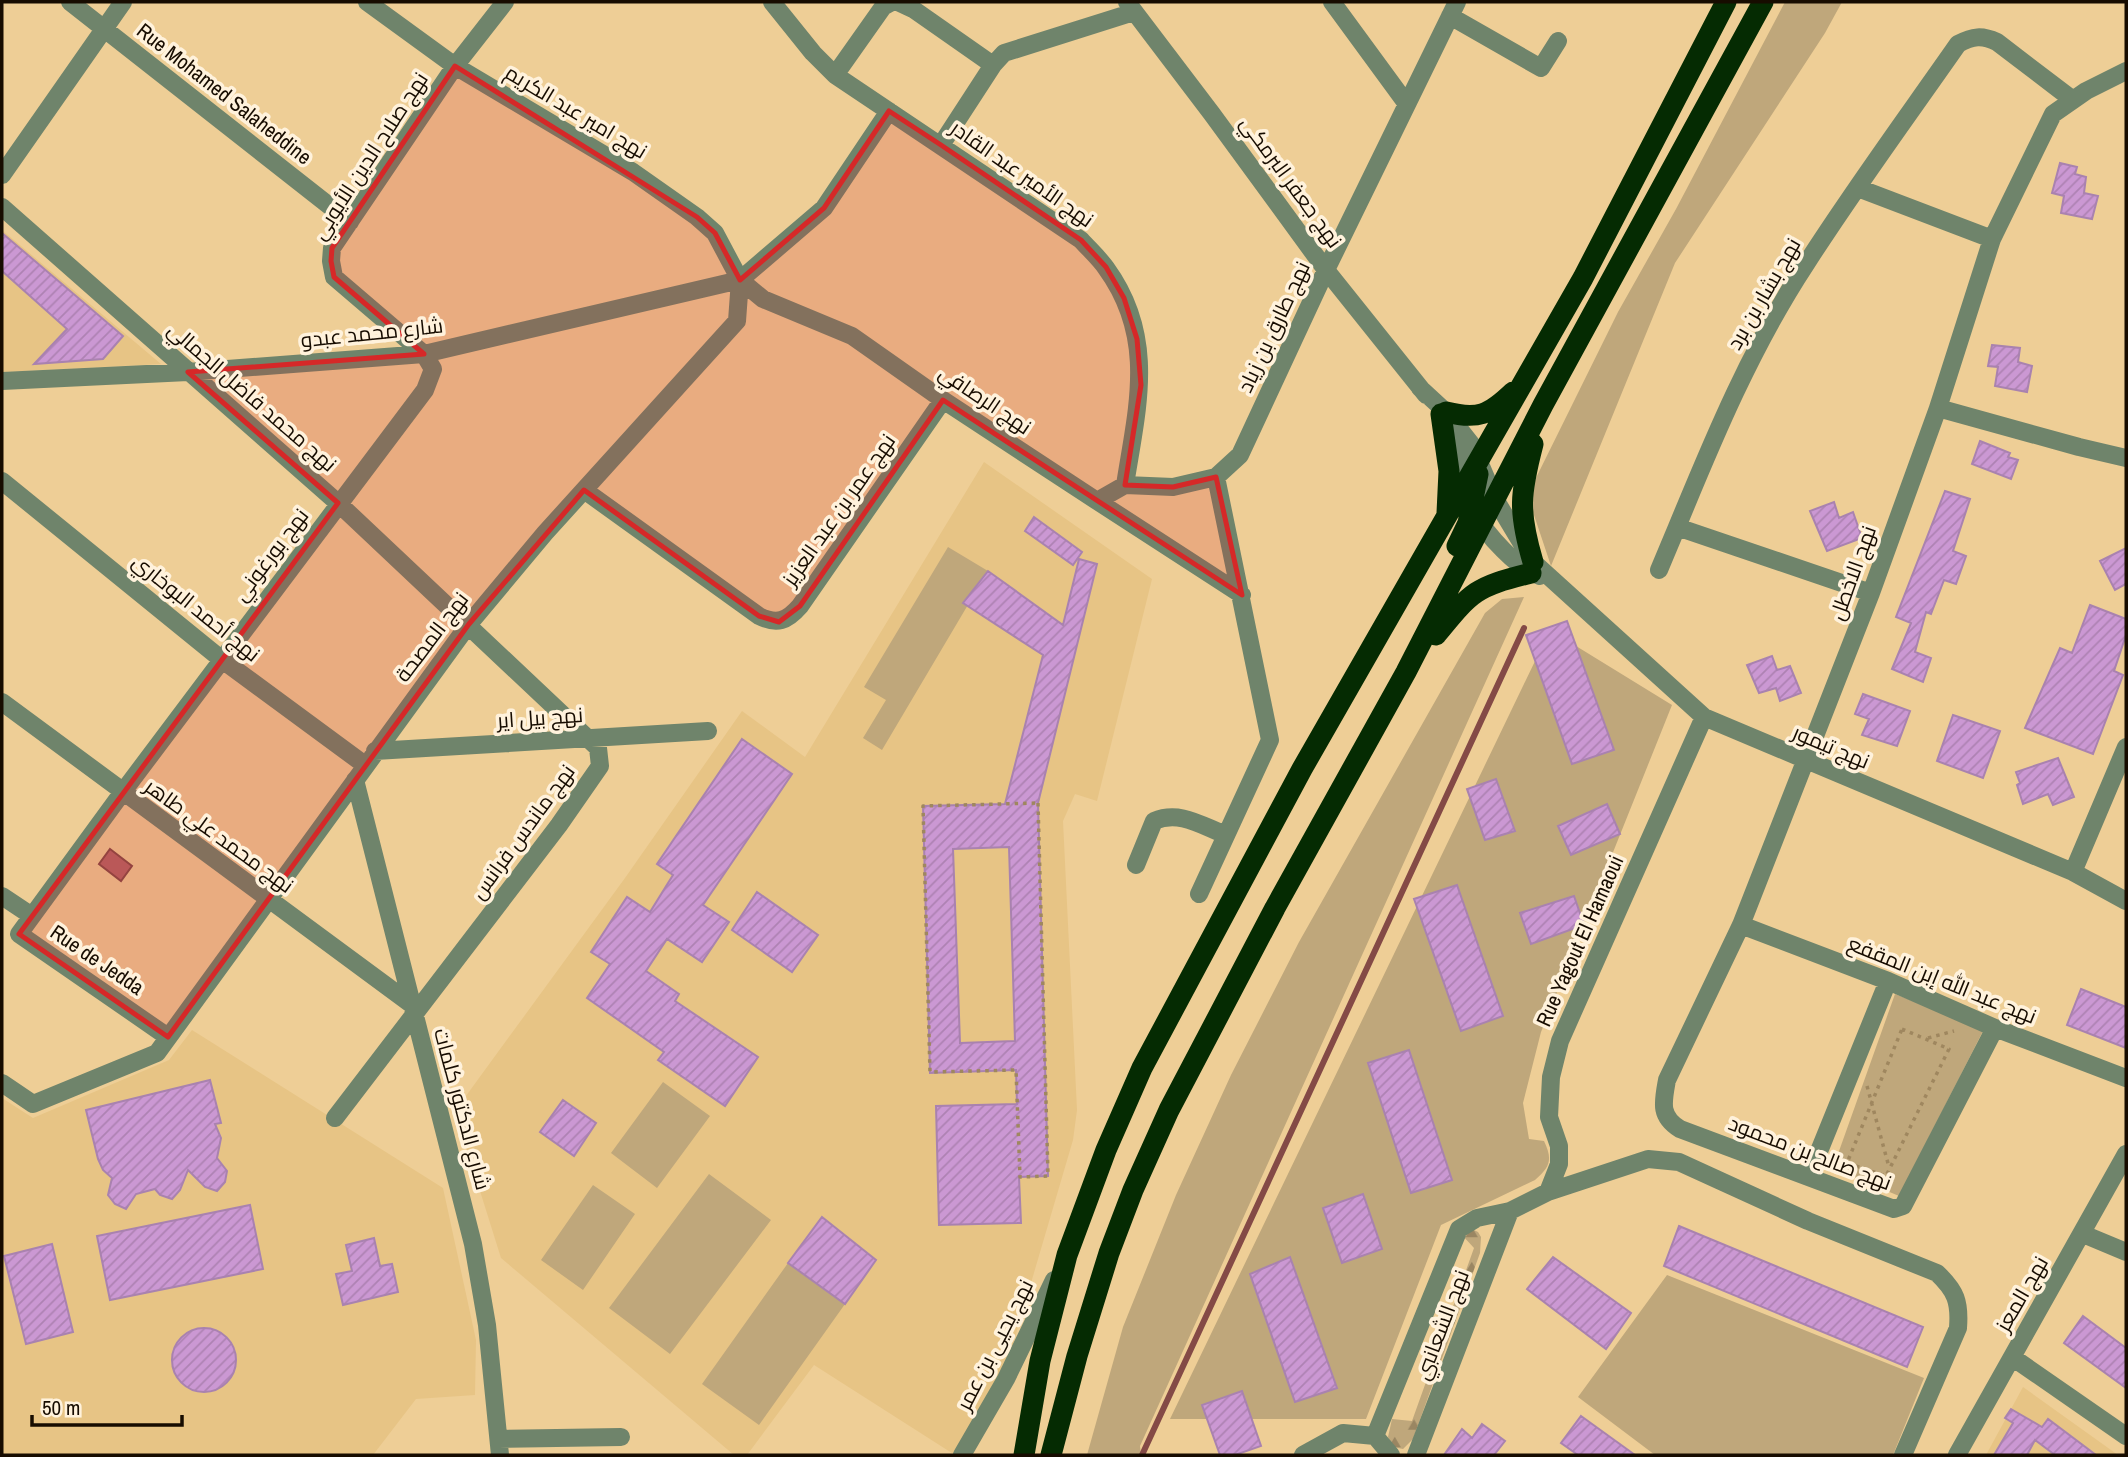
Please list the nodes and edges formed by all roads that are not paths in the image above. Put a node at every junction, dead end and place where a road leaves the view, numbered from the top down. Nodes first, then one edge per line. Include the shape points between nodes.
1 (70, 2) edge
2 (123, 2) edge
3 (368, 2) edge
4 (505, 2) edge
5 (772, 2) edge
6 (892, 2) edge
7 (898, 2) edge
8 (1332, 2) edge
9 (1726, 2) edge
10 (1763, 2) edge
11 (1131, 7) edge
12 (1454, 9) edge
13 (105, 28) junction
14 (1558, 41) dead end
15 (992, 65) junction
16 (455, 66) junction
17 (2126, 71) edge
18 (835, 75) junction
19 (2073, 100) junction
20 (1406, 103) junction
21 (889, 111) junction
22 (941, 145) junction
23 (2, 175) edge
24 (1858, 188) junction
25 (2, 207) edge
26 (350, 222) junction
27 (1992, 239) junction
28 (1326, 270) junction
29 (1583, 278) junction
30 (740, 280) junction
31 (424, 354) junction
32 (188, 372) junction
33 (1524, 380) junction
34 (2, 381) edge
35 (943, 400) junction
36 (1544, 405) junction
37 (1938, 408) junction
38 (1443, 413) junction
39 (2126, 458) edge
40 (1482, 466) junction
41 (1216, 477) junction
42 (2, 481) edge
43 (1125, 485) junction
44 (584, 490) junction
45 (1469, 494) junction
46 (1495, 499) junction
47 (1097, 501) junction
48 (338, 503) junction
49 (1447, 515) junction
50 (1482, 527) junction
51 (1676, 527) junction
52 (1532, 568) junction
53 (1659, 570) dead end
54 (1871, 593) junction
55 (1242, 595) junction
56 (468, 624) junction
57 (222, 659) junction
58 (1406, 671) junction
59 (2, 702) edge
60 (1704, 717) junction
61 (708, 731) dead end
62 (589, 737) junction
63 (2126, 747) edge
64 (1363, 748) junction
65 (1805, 761) junction
66 (365, 765) junction
67 (122, 793) junction
68 (1226, 835) junction
69 (1136, 865) dead end
70 (2073, 872) junction
71 (1199, 894) dead end
72 (2, 896) edge
73 (268, 899) junction
74 (2126, 901) edge
75 (32, 916) junction
76 (1741, 925) junction
77 (1888, 981) junction
78 (413, 1010) junction
79 (1995, 1028) junction
80 (168, 1037) junction
81 (2126, 1078) edge
82 (2, 1083) edge
83 (335, 1118) dead end
84 (1671, 1123) joint
85 (2126, 1154) edge
86 (1809, 1176) junction
87 (1548, 1192) junction
88 (1510, 1211) junction
89 (2083, 1234) junction
90 (2126, 1252) edge
91 (1067, 1255) junction
92 (1077, 1356) junction
93 (2012, 1357) junction
94 (1376, 1436) junction
95 (2126, 1436) edge
96 (621, 1437) dead end
97 (499, 1447) edge
98 (962, 1455) edge
99 (1021, 1455) edge
100 (1051, 1455) edge
101 (1060, 1455) edge
102 (1303, 1455) edge
103 (1391, 1455) edge
104 (1416, 1455) edge
105 (1903, 1455) edge
106 (1957, 1455) edge

1 - 13 street, Rue Mohamed Salaheddine
2 - 13 street
3 - 16 street, نهج امير عبد الكريم
4 - 16 street, نهج صلاح الدين الأيوبي
5 - 18 street, نهج الأمير عبد القادر
6 - 18 street via 883,7
7 - 15 street
8 - 20 street
9 - 29 highway
10 - 36 highway
11 - 15 street via 1004,53
11 - 28 street, نهج جعفر البرمكي
12 - 14 street via 1541,68
12 - 20 street, نهج طارق بن زياد
13 - 23 street
13 - 26 street, Rue Mohamed Salaheddine
15 - 22 street
16 - 26 street, نهج صلاح الدين الأيوبي
16 - 30 street, نهج امير عبد الكريم via 633,172 697,217 715,233
17 - 19 street, نهج الاخطل
18 - 21 street, نهج الأمير عبد القادر
19 - 24 street, نهج بشار بن برد via 1997,42 1984,36 1969,38 1958,44
19 - 27 street, نهج الاخطل via 2053,114
20 - 28 street, نهج طارق بن زياد
21 - 22 street, نهج الأمير عبد القادر
21 - 30 street via 824,208
22 - 43 street, نهج الأمير عبد القادر via 1081,240 1106,267 1124,298 1137,340 1141,385
24 - 27 street
24 - 51 street, نهج بشار بن برد via 1805,264 1765,335
25 - 32 street, نهج محمد فاضل الجمالي
26 - 31 street, نهج صلاح الدين الأيوبي via 332,248 334,277
27 - 37 street, نهج الاخطل
28 - 38 street, نهج جعفر البرمكي
28 - 41 street, نهج طارق بن زياد via 1240,455
29 - 33 highway
29 - 40 highway via 1551,350
30 - 31 street, شارع محمد عبدو
30 - 35 street, نهج الرصافي via 763,299 852,336
30 - 44 street, نهج المصحة via 737,321
31 - 32 street, شارع محمد عبدو
31 - 48 street, نهج بورغوني via 433,369 425,390
32 - 34 street, شارع محمد عبدو
32 - 48 street, نهج محمد فاضل الجمالي
33 - 38 highway via 1500,405 1480,416
33 - 40 highway
35 - 44 street, نهج عمر بن عبد العزيز via 791,616 779,622 759,616
35 - 47 street, نهج الرصافي
36 - 46 highway
36 - 52 highway via 1524,477 1521,508
37 - 39 street
37 - 54 street, نهج الاخطل
38 - 40 street, نهج جعفر البرمكي via 1472,445
38 - 45 street, نهج جعفر البرمكي via 1457,437
38 - 49 highway via 1449,471
40 - 45 highway
40 - 46 street, نهج جعفر البرمكي
40 - 50 highway
41 - 43 street via 1172,487
41 - 55 street
42 - 57 street, نهج أحمد البوخاري
43 - 47 street
44 - 56 street, نهج المصحة
45 - 49 highway
45 - 50 street, نهج جعفر البرمكي
45 - 64 highway via 1468,523 1376,708
46 - 50 highway
46 - 52 street, نهج جعفر البرمكي
47 - 55 street, نهج الرصافي
48 - 56 street, نهج محمد فاضل الجمالي
48 - 57 street, نهج بورغوني
49 - 91 highway via 1302,769 1143,1068
50 - 52 street
50 - 58 highway
51 - 53 street, نهج بشار بن برد
51 - 54 street
52 - 58 highway via 1476,591
52 - 60 street, نهج تيمور via 1555,580
54 - 65 street, نهج الاخطل
55 - 68 street via 1270,740
56 - 62 street
56 - 66 street, نهج المصحة
57 - 66 street, نهج أحمد البوخاري
57 - 67 street, نهج بورغوني
58 - 64 highway
59 - 67 street, نهج محمد علي طاهر
60 - 65 street, نهج تيمور
60 - 87 street, Rue Yagout El Hamaoui via 1560,1041 1551,1077 1549,1116 1559,1146 1559,1164
61 - 62 street, نهج بيل اير
62 - 66 street, نهج بيل اير
62 - 78 street, نهج ماندس فرانس via 597,748 600,766
63 - 70 street
64 - 92 highway via 1169,1110 1109,1253
65 - 70 street, نهج تيمور
65 - 76 street, نهج الاخطل
66 - 73 street, نهج المصحة
66 - 78 street, شارع الدكتور كلمات
67 - 73 street, نهج محمد علي طاهر
67 - 75 street, نهج بورغوني
68 - 69 street via 1165,816 1154,821
68 - 71 street
70 - 74 street, نهج تيمور
72 - 75 street
73 - 78 street, نهج محمد علي طاهر
73 - 80 street, نهج المصحة
75 - 80 street, Rue de Jedda via 19,934
76 - 77 street, نهج عبد الله إبن المقفع
76 - 84 street, نهج الاخطل via 1667,1080 1665,1115
77 - 79 street, نهج عبد الله إبن المقفع
77 - 86 street
78 - 83 street
78 - 97 street, شارع الدكتور كلمات via 480,1276
79 - 81 street, نهج عبد الله إبن المقفع
79 - 86 street, نهج صالح بن محمود via 1903,1206 1894,1209 1876,1204
80 - 82 street, نهج المصحة via 157,1053 33,1104
84 - 86 street, نهج صالح بن محمود
85 - 89 street, نهج المعز
87 - 88 street
87 - 105 street via 1648,1158 1679,1162 1937,1273 1952,1287 1960,1310 1958,1328
88 - 94 street via 1477,1218 1459,1229
88 - 104 street, نهج الشعانبي
89 - 90 street
89 - 93 street, نهج المعز
91 - 98 street, نهج يحيى بن عمر via 1006,1379
91 - 99 highway
92 - 100 highway
92 - 101 highway
93 - 95 street
93 - 106 street, نهج المعز
94 - 102 street via 1343,1433
94 - 103 street
96 - 97 street

